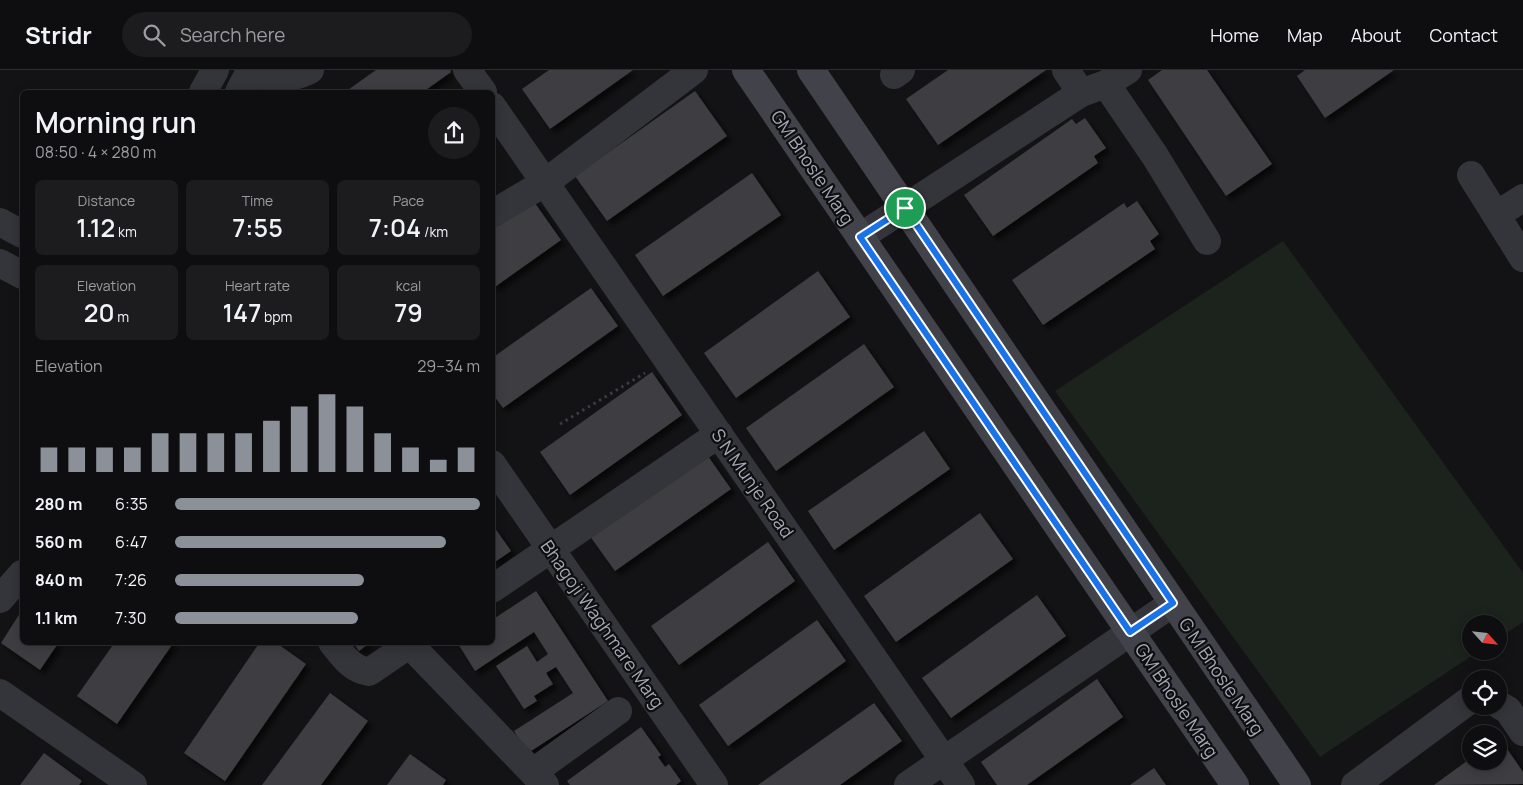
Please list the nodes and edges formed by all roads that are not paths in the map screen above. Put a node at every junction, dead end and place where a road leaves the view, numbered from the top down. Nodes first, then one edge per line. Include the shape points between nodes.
1 (215, 70) edge
2 (310, 70) edge
3 (467, 70) edge
4 (694, 70) edge
5 (746, 70) edge
6 (811, 70) edge
7 (1066, 70) edge
8 (1117, 77) edge
9 (254, 81) edge
10 (203, 90) edge
11 (482, 90) edge
12 (1081, 93) junction
13 (495, 110) edge
14 (1471, 175) dead end
15 (546, 182) junction
16 (1523, 198) edge
17 (905, 208) junction
18 (495, 212) edge
19 (1496, 215) junction
20 (0, 222) edge
21 (20, 233) edge
22 (860, 237) junction
23 (1207, 241) dead end
24 (1523, 258) edge
25 (0, 262) edge
26 (20, 274) edge
27 (719, 434) junction
28 (495, 468) edge
29 (551, 550) junction
30 (20, 576) edge
31 (495, 587) edge
32 (0, 599) edge
33 (1173, 603) junction
34 (1130, 632) junction
35 (334, 645) edge
36 (410, 645) edge
37 (413, 645) edge
38 (0, 693) edge
39 (1462, 706) edge
40 (1507, 709) edge
41 (618, 711) dead end
42 (1523, 732) edge
43 (944, 760) junction
44 (539, 778) edge
45 (133, 785) edge
46 (714, 785) edge
47 (908, 785) edge
48 (961, 785) edge
49 (1235, 785) edge
50 (1296, 785) edge
51 (1355, 785) edge

1 - 10 street
2 - 9 street via 297,76
3 - 11 street
4 - 15 street
5 - 22 main road, GM Bhosle Marg
6 - 17 main road, G M Bhosle Marg
7 - 12 street
8 - 12 street
8 - 23 street via 1155,156
12 - 17 street
13 - 15 street, S N Munje Road
14 - 19 street
15 - 18 street
15 - 27 street, S N Munje Road
16 - 19 street
17 - 22 street
17 - 33 main road, G M Bhosle Marg
19 - 24 street
20 - 21 street
22 - 34 main road, GM Bhosle Marg
25 - 26 street
27 - 29 street
27 - 43 street, S N Munje Road
28 - 29 street, Bhagoji Waghmare Marg
29 - 31 street
29 - 46 street, Bhagoji Waghmare Marg
30 - 32 street
33 - 34 street
33 - 50 main road, G M Bhosle Marg
34 - 43 street
34 - 49 main road, GM Bhosle Marg
35 - 36 street via 349,664 369,672
37 - 44 street
38 - 45 street
39 - 51 street
40 - 42 street
41 - 44 street
43 - 47 street
43 - 48 street, S N Munje Road

